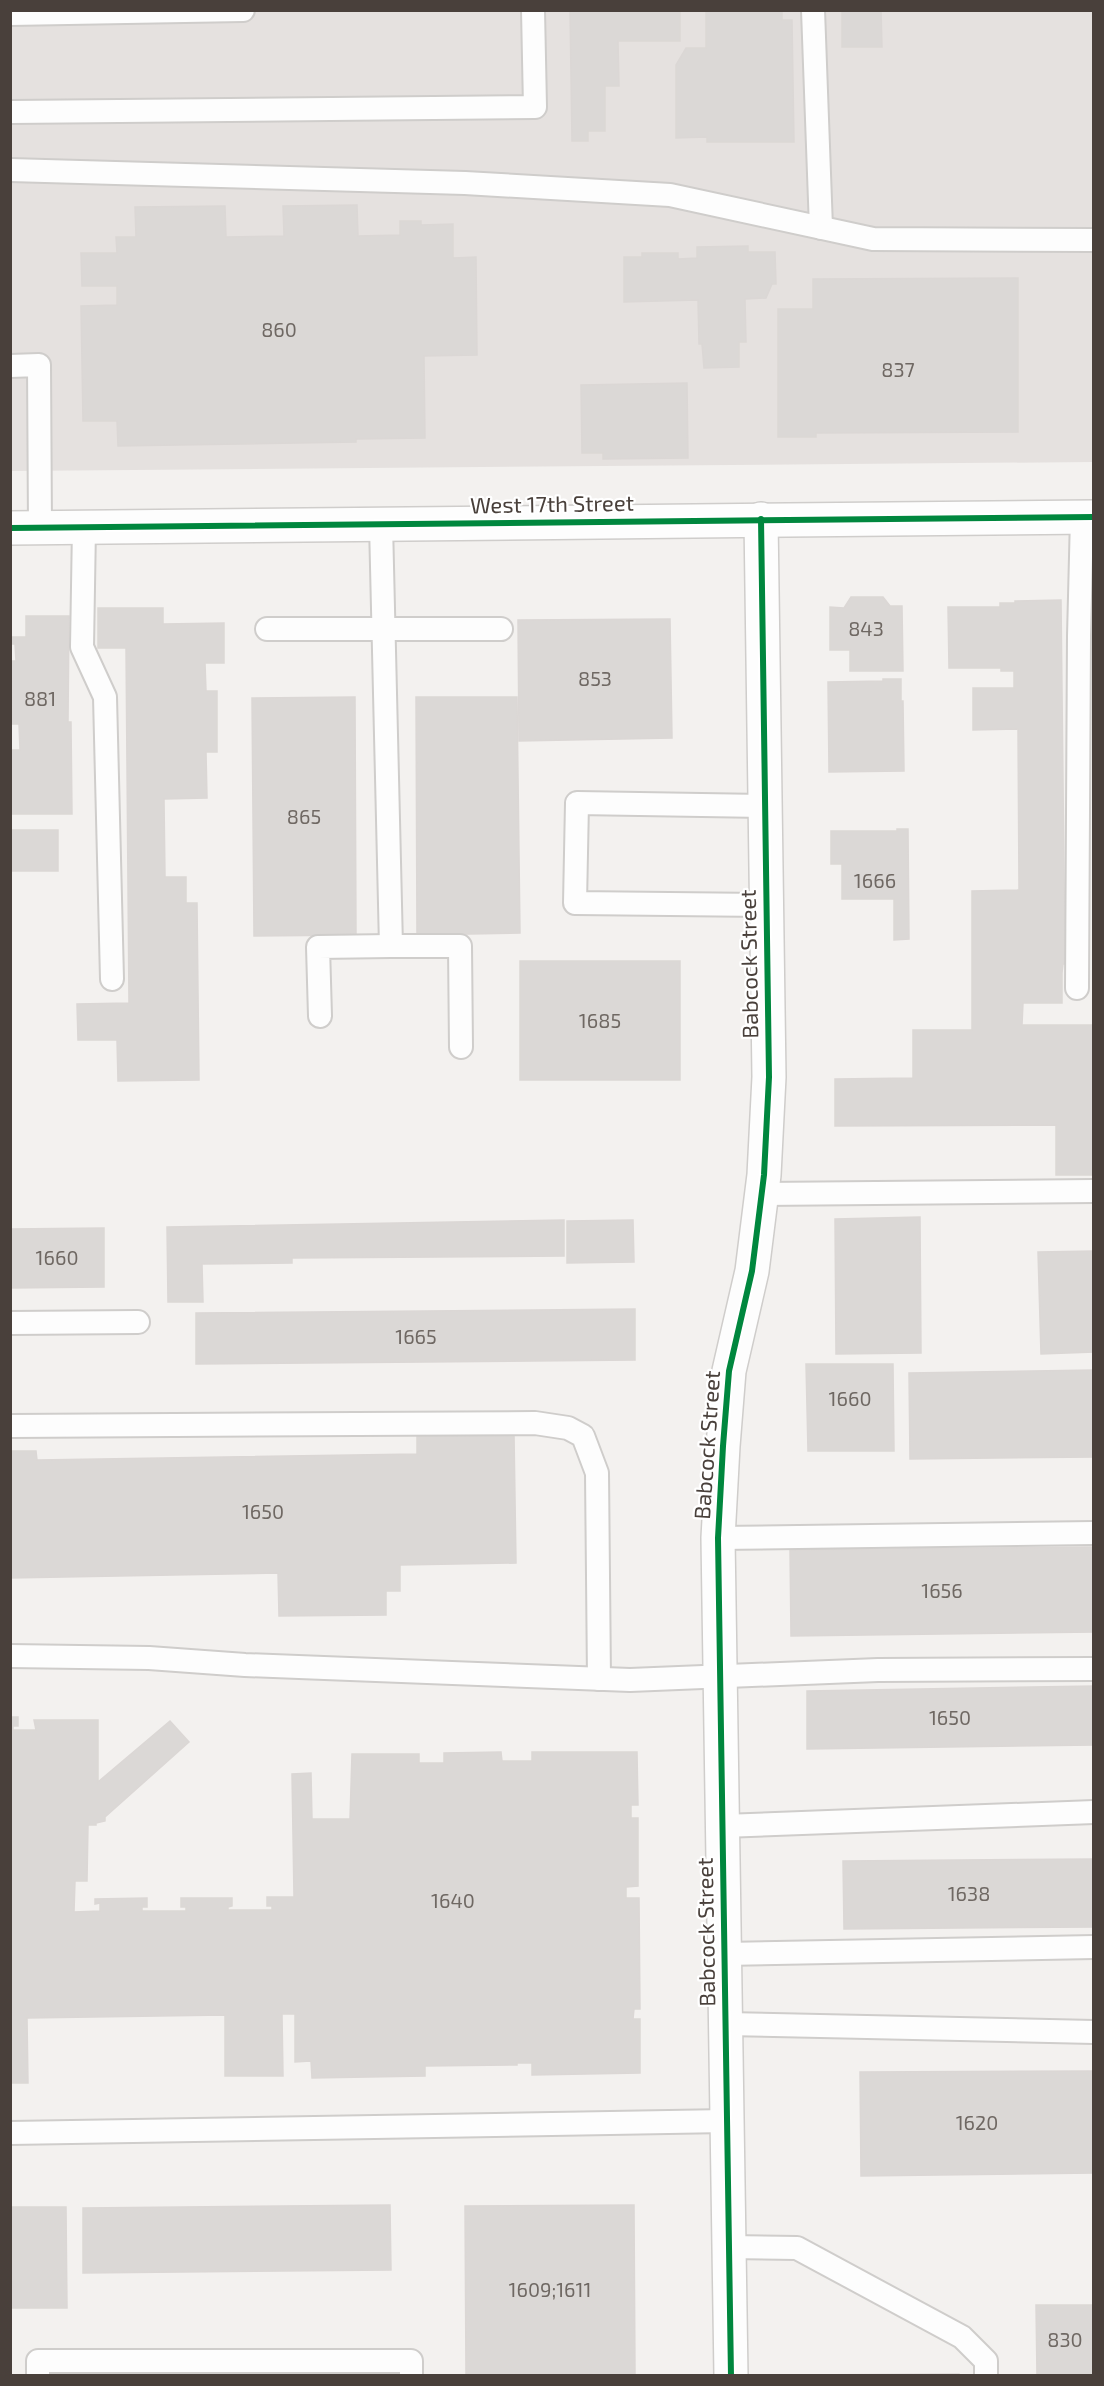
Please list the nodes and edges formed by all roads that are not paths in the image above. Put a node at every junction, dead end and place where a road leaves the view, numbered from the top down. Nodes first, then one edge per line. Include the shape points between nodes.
1 (243, 10) edge
2 (533, 10) edge
3 (813, 10) edge
4 (10, 14) edge
5 (10, 112) edge
6 (10, 170) edge
7 (821, 228) junction
8 (1094, 240) edge
9 (10, 366) edge
10 (1088, 517) edge
11 (761, 519) junction
12 (381, 524) junction
13 (84, 527) junction
14 (25, 528) edge
15 (267, 629) dead end
16 (384, 629) junction
17 (501, 629) dead end
18 (765, 806) junction
19 (766, 905) junction
20 (391, 946) junction
21 (111, 979) dead end
22 (1077, 988) dead end
23 (320, 1016) dead end
24 (461, 1047) dead end
25 (1094, 1191) edge
26 (761, 1194) junction
27 (138, 1322) dead end
28 (10, 1323) edge
29 (10, 1426) edge
30 (1094, 1533) edge
31 (718, 1538) junction
32 (10, 1656) edge
33 (1094, 1669) edge
34 (720, 1677) junction
35 (599, 1679) junction
36 (1094, 1812) edge
37 (723, 1826) junction
38 (1094, 1947) edge
39 (724, 1954) junction
40 (726, 2024) junction
41 (1094, 2032) edge
42 (727, 2121) junction
43 (10, 2133) edge
44 (729, 2247) junction
45 (38, 2376) edge
46 (411, 2376) edge
47 (731, 2376) edge
48 (986, 2376) edge

1 - 4 lane
2 - 5 lane via 535,107
3 - 7 lane
6 - 7 lane via 465,183 670,195
7 - 8 lane via 873,239
9 - 14 lane via 39,365
10 - 11 street, West 17th Street
10 - 22 lane via 1079,636
11 - 12 street, West 17th Street
11 - 18 street, Babcock Street
12 - 13 street, West 17th Street
12 - 16 lane
13 - 14 street, West 17th Street
13 - 21 lane via 82,647 105,696
15 - 16 lane
16 - 17 lane
16 - 20 lane
18 - 19 street, Babcock Street
18 - 19 lane via 577,803 575,903
19 - 26 street, Babcock Street via 769,1077
20 - 23 lane via 318,947
20 - 24 lane via 460,946
25 - 26 lane
26 - 31 street, Babcock Street via 752,1271 729,1371
27 - 28 lane
29 - 35 lane via 535,1423 568,1428 583,1436 597,1473
30 - 31 lane
31 - 34 street, Babcock Street
32 - 35 lane via 149,1658
33 - 34 lane via 878,1670
34 - 35 lane
34 - 37 street, Babcock Street
36 - 37 lane
37 - 39 street, Babcock Street
38 - 39 lane
39 - 40 street, Babcock Street
40 - 41 lane
40 - 42 street, Babcock Street
42 - 43 lane
42 - 44 street, Babcock Street
44 - 47 street, Babcock Street
44 - 48 lane via 797,2248 962,2337 986,2361
45 - 46 lane via 38,2361 411,2361

